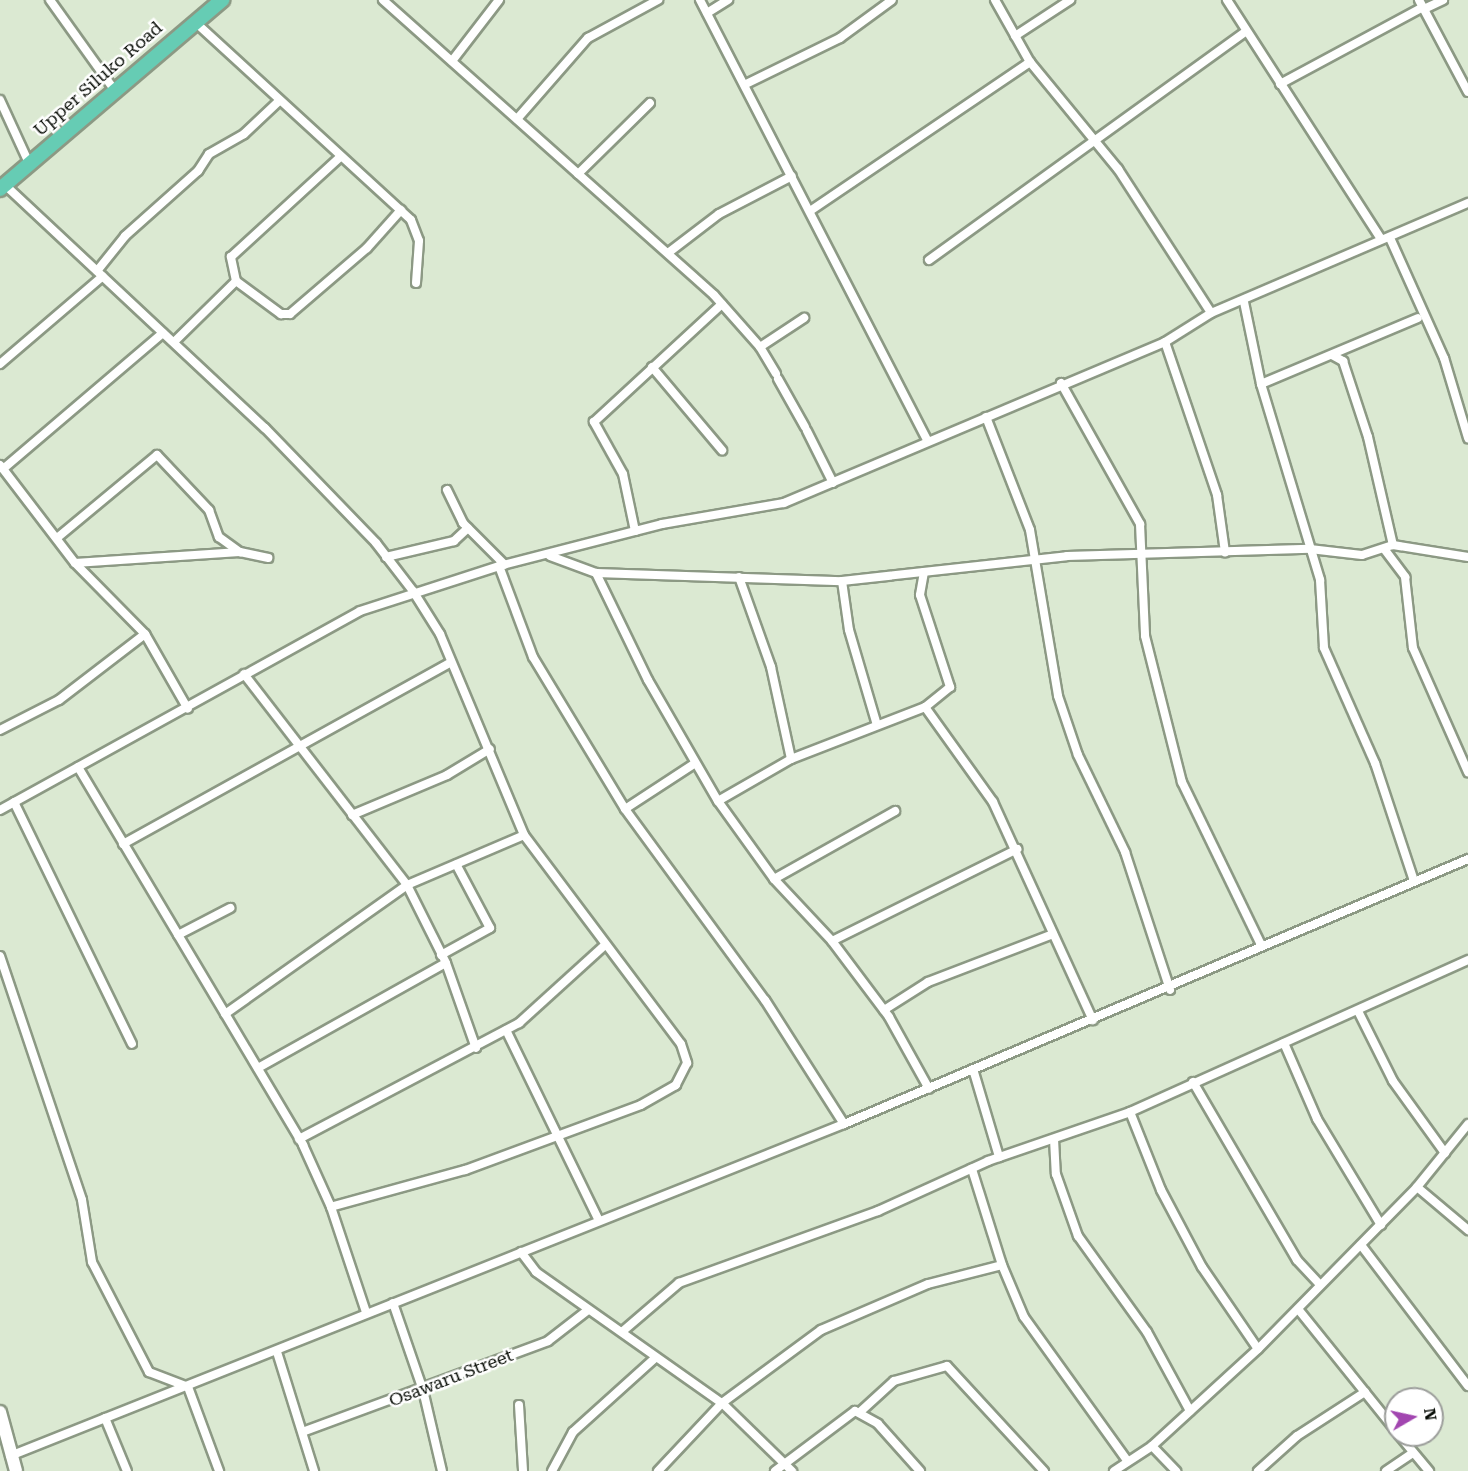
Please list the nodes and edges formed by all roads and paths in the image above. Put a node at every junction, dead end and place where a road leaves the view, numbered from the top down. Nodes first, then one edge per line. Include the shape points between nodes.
1 (51, 0) edge
2 (222, 0) edge
3 (383, 0) edge
4 (499, 0) edge
5 (658, 0) edge
6 (700, 0) edge
7 (728, 0) edge
8 (892, 0) edge
9 (995, 0) edge
10 (1070, 0) edge
11 (1227, 0) edge
12 (1443, 0) edge
13 (1422, 5) edge
14 (707, 14) junction
15 (194, 21) junction
16 (1246, 31) junction
17 (1016, 36) junction
18 (452, 61) junction
19 (1030, 62) junction
20 (746, 84) junction
21 (1280, 84) junction
22 (1467, 87) edge
23 (113, 88) junction
24 (0, 100) edge
25 (278, 102) junction
26 (650, 103) dead end
27 (517, 119) junction
28 (1096, 141) junction
29 (340, 157) junction
30 (29, 163) junction
31 (578, 174) junction
32 (792, 176) junction
33 (2, 187) edge
34 (1468, 203) edge
35 (401, 210) junction
36 (810, 211) junction
37 (1385, 239) junction
38 (668, 253) junction
39 (929, 260) dead end
40 (100, 274) junction
41 (236, 281) junction
42 (416, 283) dead end
43 (1244, 302) junction
44 (722, 304) junction
45 (1211, 313) junction
46 (804, 318) dead end
47 (1418, 318) dead end
48 (163, 333) junction
49 (174, 342) junction
50 (1165, 342) junction
51 (760, 347) junction
52 (1332, 355) junction
53 (0, 364) edge
54 (652, 367) junction
55 (1061, 383) junction
56 (1261, 384) junction
57 (986, 417) junction
58 (1468, 438) edge
59 (927, 440) junction
60 (722, 450) dead end
61 (2, 467) edge
62 (833, 483) junction
63 (447, 490) dead end
64 (468, 528) junction
65 (634, 531) junction
66 (57, 538) junction
67 (1389, 547) junction
68 (1310, 549) junction
69 (240, 552) junction
70 (1225, 552) junction
71 (1143, 554) junction
72 (550, 556) junction
73 (386, 557) junction
74 (1468, 557) edge
75 (268, 558) dead end
76 (1036, 558) junction
77 (75, 562) junction
78 (502, 566) junction
79 (924, 572) junction
80 (596, 573) junction
81 (739, 577) junction
82 (842, 581) junction
83 (413, 591) junction
84 (145, 634) junction
85 (451, 662) junction
86 (244, 674) junction
87 (925, 707) junction
88 (188, 709) junction
89 (876, 722) junction
90 (0, 729) edge
91 (302, 743) junction
92 (490, 749) junction
93 (791, 759) junction
94 (694, 764) junction
95 (78, 767) junction
96 (1468, 772) edge
97 (718, 801) junction
98 (14, 802) junction
99 (625, 809) junction
100 (0, 810) edge
101 (895, 811) dead end
102 (352, 815) junction
103 (524, 835) junction
104 (123, 844) junction
105 (1017, 849) junction
106 (1468, 859) edge
107 (456, 864) junction
108 (774, 879) junction
109 (1414, 881) junction
110 (407, 885) junction
111 (230, 908) dead end
112 (1053, 934) junction
113 (178, 935) junction
114 (832, 941) junction
115 (1261, 945) junction
116 (604, 946) junction
117 (0, 956) edge
118 (444, 959) junction
119 (1468, 960) edge
120 (1170, 990) junction
121 (884, 1010) junction
122 (1358, 1011) junction
123 (225, 1014) junction
124 (1093, 1020) junction
125 (506, 1030) junction
126 (1284, 1043) junction
127 (132, 1044) dead end
128 (476, 1048) junction
129 (258, 1068) junction
130 (972, 1069) junction
131 (1193, 1082) junction
132 (929, 1089) junction
133 (1130, 1112) junction
134 (844, 1124) junction
135 (1468, 1124) edge
136 (555, 1133) junction
137 (299, 1139) junction
138 (1054, 1139) junction
139 (1445, 1153) junction
140 (999, 1157) junction
141 (972, 1169) junction
142 (1417, 1187) junction
143 (332, 1207) junction
144 (598, 1219) junction
145 (1381, 1225) junction
146 (1468, 1230) edge
147 (1361, 1245) junction
148 (521, 1252) junction
149 (1002, 1265) junction
150 (1319, 1284) junction
151 (393, 1303) junction
152 (1298, 1309) junction
153 (588, 1310) junction
154 (366, 1312) junction
155 (623, 1331) junction
156 (1258, 1349) junction
157 (277, 1352) junction
158 (654, 1359) junction
159 (1468, 1386) edge
160 (188, 1387) junction
161 (423, 1390) junction
162 (1365, 1392) junction
163 (722, 1403) junction
164 (519, 1405) dead end
165 (1190, 1411) junction
166 (0, 1412) edge
167 (860, 1412) junction
168 (1384, 1416) edge
169 (105, 1418) junction
170 (305, 1431) junction
171 (1152, 1446) junction
172 (1408, 1447) edge
173 (1413, 1453) junction
174 (10, 1456) junction
175 (1126, 1459) junction
176 (782, 1462) junction
177 (16, 1471) edge
178 (127, 1471) edge
179 (219, 1471) edge
180 (314, 1471) edge
181 (442, 1471) edge
182 (523, 1471) edge
183 (552, 1471) edge
184 (658, 1471) edge
185 (775, 1471) edge
186 (792, 1471) edge
187 (920, 1471) edge
188 (1044, 1471) edge
189 (1114, 1471) edge
190 (1176, 1471) edge
191 (1258, 1471) edge
192 (1386, 1471) edge
193 (1429, 1471) edge

1 - 23 street
2 - 15 main road, Upper Siluko Road
3 - 18 street
4 - 18 street
5 - 27 street via 588,38
6 - 14 street
7 - 14 street
8 - 20 street via 840,38
9 - 17 street
10 - 17 street
11 - 16 street
12 - 13 street
13 - 21 street
13 - 22 street
14 - 20 street
15 - 23 main road, Upper Siluko Road
15 - 25 street
16 - 21 street
16 - 28 street
17 - 19 street
18 - 27 street
19 - 28 street
19 - 36 street
20 - 32 street
21 - 37 street
23 - 30 main road, Upper Siluko Road
24 - 30 street
25 - 29 street
25 - 40 street via 244,134 209,154
26 - 31 street
27 - 31 street
28 - 39 street
28 - 45 street via 1142,203
29 - 35 street
29 - 41 street via 231,257
30 - 33 main road, Upper Siluko Road
31 - 38 street
32 - 36 street
32 - 38 street via 719,214
33 - 40 street
34 - 37 street
35 - 41 street via 367,248 290,314 281,314
35 - 42 street via 419,241
36 - 59 street
37 - 43 street
37 - 58 street via 1443,358
38 - 44 street
40 - 48 street
40 - 53 street
41 - 49 street
43 - 45 street
43 - 56 street
44 - 51 street
44 - 54 street
45 - 50 street
46 - 51 street
47 - 52 street
48 - 49 street
48 - 61 street
49 - 73 street via 265,428
50 - 55 street
50 - 70 street via 1217,495
51 - 62 street
52 - 56 street
52 - 67 street via 1343,361 1368,436
54 - 60 street
54 - 65 street via 594,422 623,474
55 - 57 street
55 - 71 street via 1140,524
56 - 68 street
57 - 59 street
57 - 76 street
59 - 62 street
61 - 66 street
62 - 65 street via 784,503
63 - 64 street
64 - 73 street via 454,542
64 - 78 street
65 - 72 street
66 - 69 street via 157,455 209,510 219,537
66 - 77 street
67 - 68 street via 1362,555
67 - 74 street
67 - 96 street via 1405,577 1413,648
68 - 70 street
68 - 109 street via 1320,580 1324,648 1375,763
69 - 75 street
69 - 77 street
70 - 71 street
71 - 76 street
71 - 115 street via 1145,636 1182,782
72 - 78 street
72 - 80 street
73 - 83 street
76 - 79 street
76 - 120 street via 1059,696 1078,755 1125,852
77 - 84 street
78 - 83 street
78 - 99 street via 533,657
79 - 82 street
79 - 87 street via 920,595 950,687
80 - 81 street
80 - 94 street
81 - 82 street
81 - 93 street via 771,667
82 - 89 street via 849,630
83 - 85 street
83 - 86 street via 317,630
84 - 88 street
84 - 90 street via 59,700
85 - 91 street
85 - 92 street
86 - 88 street
86 - 91 street
87 - 89 street
87 - 105 street via 957,745
88 - 95 street
89 - 93 street via 870,730
91 - 102 street
91 - 104 street
92 - 102 street via 447,775
92 - 103 street
93 - 97 street
94 - 97 street
94 - 99 street
95 - 98 street
95 - 104 street
97 - 108 street
98 - 100 street
98 - 127 street
99 - 134 street via 765,1000
101 - 108 street
102 - 110 street
103 - 107 street
103 - 116 street
104 - 113 street
105 - 112 street
105 - 114 street
106 - 109 street
107 - 110 street
107 - 118 street via 490,928
108 - 114 street
109 - 115 street
110 - 118 street
110 - 123 street
111 - 113 street
112 - 121 street via 928,982
112 - 124 street
113 - 123 street
114 - 121 street
115 - 120 street
116 - 125 street via 576,975
116 - 136 street via 681,1044 687,1063 676,1085 641,1104
117 - 160 street via 82,1200 92,1262 149,1372
118 - 128 street
118 - 129 street
119 - 122 street
120 - 124 street
121 - 132 street
122 - 126 street
122 - 139 street via 1393,1081
123 - 129 street
124 - 130 street
125 - 128 street
125 - 136 street
126 - 131 street
126 - 145 street via 1317,1119
128 - 137 street
129 - 137 street
130 - 132 street
130 - 140 street
131 - 133 street
131 - 150 street via 1298,1260
132 - 134 street
133 - 138 street
133 - 156 street via 1161,1190 1197,1257
134 - 144 street
135 - 139 street
136 - 143 street via 465,1170
136 - 144 street
137 - 143 street
138 - 140 street
138 - 165 street via 1056,1174 1077,1236 1147,1332
139 - 142 street
140 - 141 street
141 - 149 street
141 - 155 street via 867,1215 752,1252 679,1283
142 - 145 street
142 - 146 street
143 - 154 street
144 - 148 street
145 - 147 street
147 - 150 street
147 - 159 street
148 - 151 street
148 - 153 street via 536,1272
149 - 163 street via 867,1307 821,1330
149 - 175 street via 1024,1317
150 - 152 street
151 - 154 street
151 - 161 street
152 - 156 street
152 - 162 street
153 - 155 street
153 - 161 street, Osawaru Street via 548,1341
154 - 157 street
155 - 158 street
156 - 165 street
157 - 160 street
157 - 170 street
158 - 163 street
158 - 183 street via 573,1432
160 - 169 street
160 - 179 street
161 - 170 street, Osawaru Street
161 - 181 street
162 - 168 street
162 - 191 street via 1297,1436
163 - 176 street
163 - 184 street
164 - 182 street
165 - 171 street
166 - 174 street
167 - 176 street via 846,1416
167 - 187 street
167 - 188 street via 894,1381 947,1366
169 - 174 street
169 - 178 street
170 - 180 street
171 - 175 street
171 - 190 street
172 - 173 street
173 - 192 street
173 - 193 street
174 - 177 street
175 - 189 street
176 - 185 street
176 - 186 street

